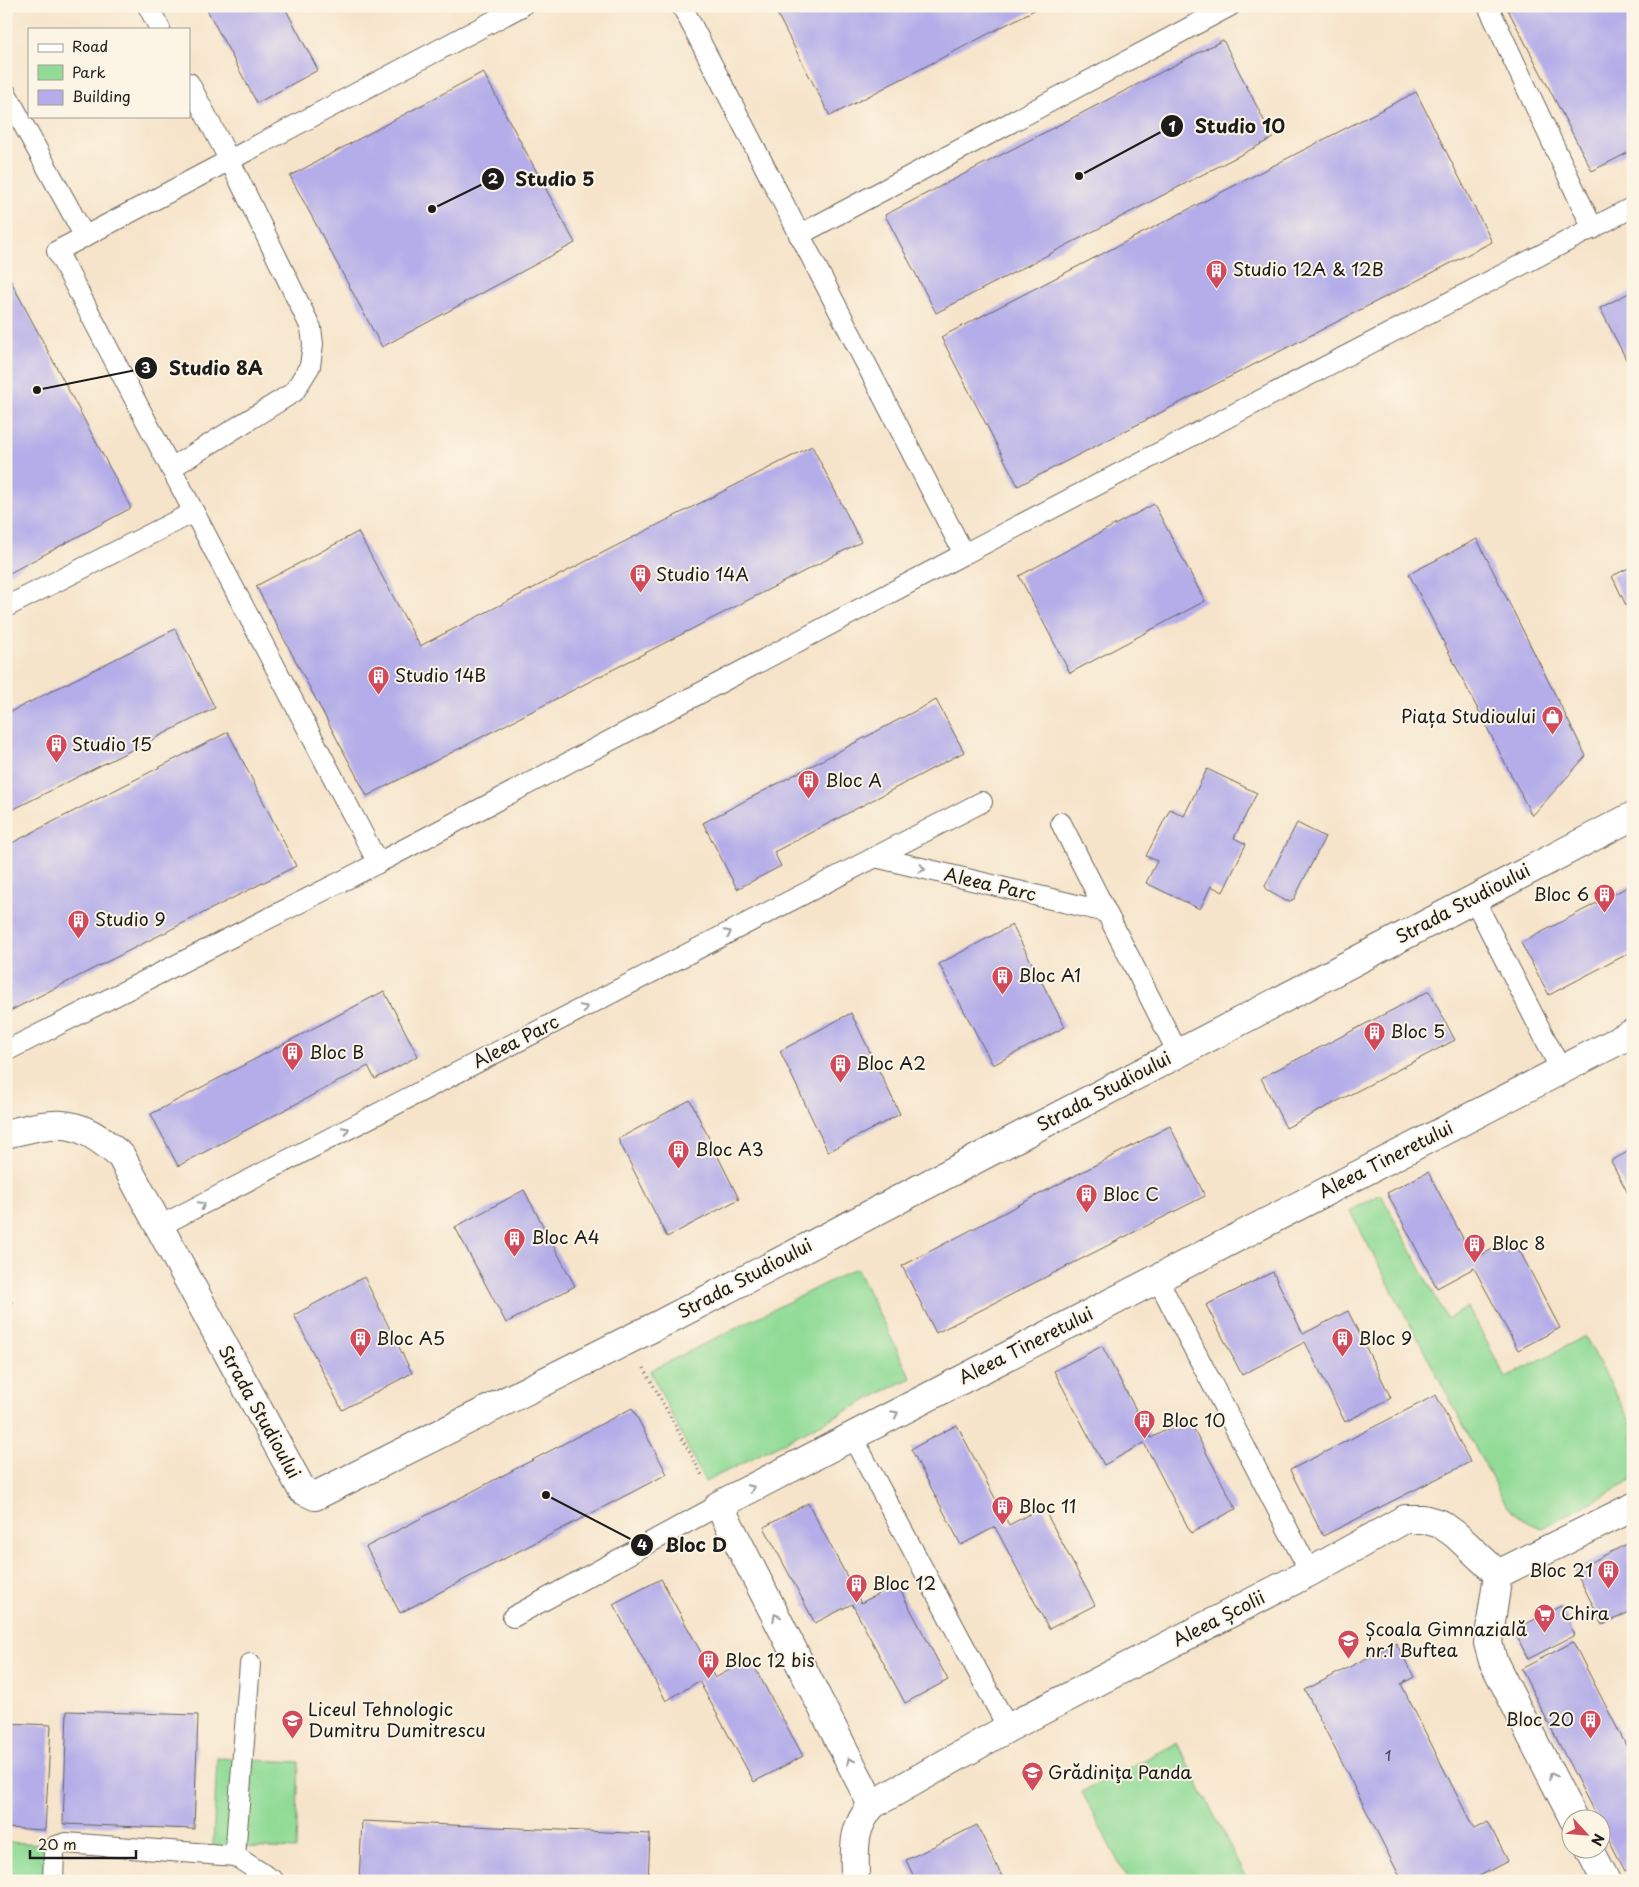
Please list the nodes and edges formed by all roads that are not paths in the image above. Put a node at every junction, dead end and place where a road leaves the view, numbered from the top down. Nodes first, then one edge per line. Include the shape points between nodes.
1 (148, 6) edge
2 (522, 6) edge
3 (682, 6) edge
4 (1230, 6) edge
5 (1488, 6) edge
6 (159, 28) edge
7 (190, 85) edge
8 (6, 93) edge
9 (230, 160) junction
10 (1633, 207) edge
11 (1593, 228) junction
12 (799, 235) junction
13 (85, 237) junction
14 (171, 468) junction
15 (194, 512) junction
16 (964, 554) junction
17 (6, 607) edge
18 (982, 802) dead end
19 (1633, 816) edge
20 (1061, 823) dead end
21 (875, 858) junction
22 (378, 863) junction
23 (1474, 899) junction
24 (1106, 912) junction
25 (1633, 1033) edge
26 (6, 1051) edge
27 (1178, 1053) junction
28 (1562, 1070) junction
29 (6, 1134) edge
30 (158, 1227) junction
31 (1157, 1278) junction
32 (852, 1436) junction
33 (718, 1505) junction
34 (1633, 1508) edge
35 (1310, 1572) junction
36 (1498, 1574) junction
37 (512, 1616) dead end
38 (250, 1664) dead end
39 (1008, 1728) junction
40 (872, 1805) junction
41 (1569, 1810) edge
42 (235, 1856) junction
43 (1595, 1860) edge
44 (53, 1881) edge
45 (274, 1881) edge
46 (854, 1881) edge
47 (1606, 1881) edge

1 - 6 lane
2 - 9 lane
3 - 12 lane
4 - 12 lane
5 - 11 lane
7 - 9 lane
8 - 13 lane
9 - 13 lane
9 - 14 lane via 311,328 310,366 294,392
10 - 11 lane
11 - 16 lane
12 - 16 lane
13 - 14 lane via 57,252
14 - 15 lane
15 - 17 lane
15 - 22 lane
16 - 22 lane
18 - 21 lane, Aleea Parc
19 - 23 street, Strada Studioului
20 - 24 lane
21 -> 24 lane, Aleea Parc
30 -> 21 lane, Aleea Parc
22 - 26 lane
23 - 27 street, Strada Studioului
23 - 28 lane
24 - 27 lane
25 - 28 street, Aleea Tineretului
27 - 30 street, Strada Studioului via 662,1323 315,1496 302,1490
28 - 31 street, Aleea Tineretului
29 - 30 street, Strada Studioului via 43,1125 71,1124 98,1137 121,1156
32 -> 31 street, Aleea Tineretului
31 - 35 lane
33 -> 32 street, Aleea Tineretului
32 - 39 lane
33 - 37 lane
40 -> 33 street
34 - 36 street
35 - 36 street, Aleea Școlii via 1405,1520 1423,1520 1441,1524
35 - 39 street, Aleea Școlii
41 -> 36 street via 1492,1661 1488,1643
38 - 42 lane
39 - 40 street, Aleea Școlii
40 - 46 street, Aleea Școlii via 856,1834
42 - 44 lane via 66,1843 56,1846
42 - 45 lane
43 - 47 street

